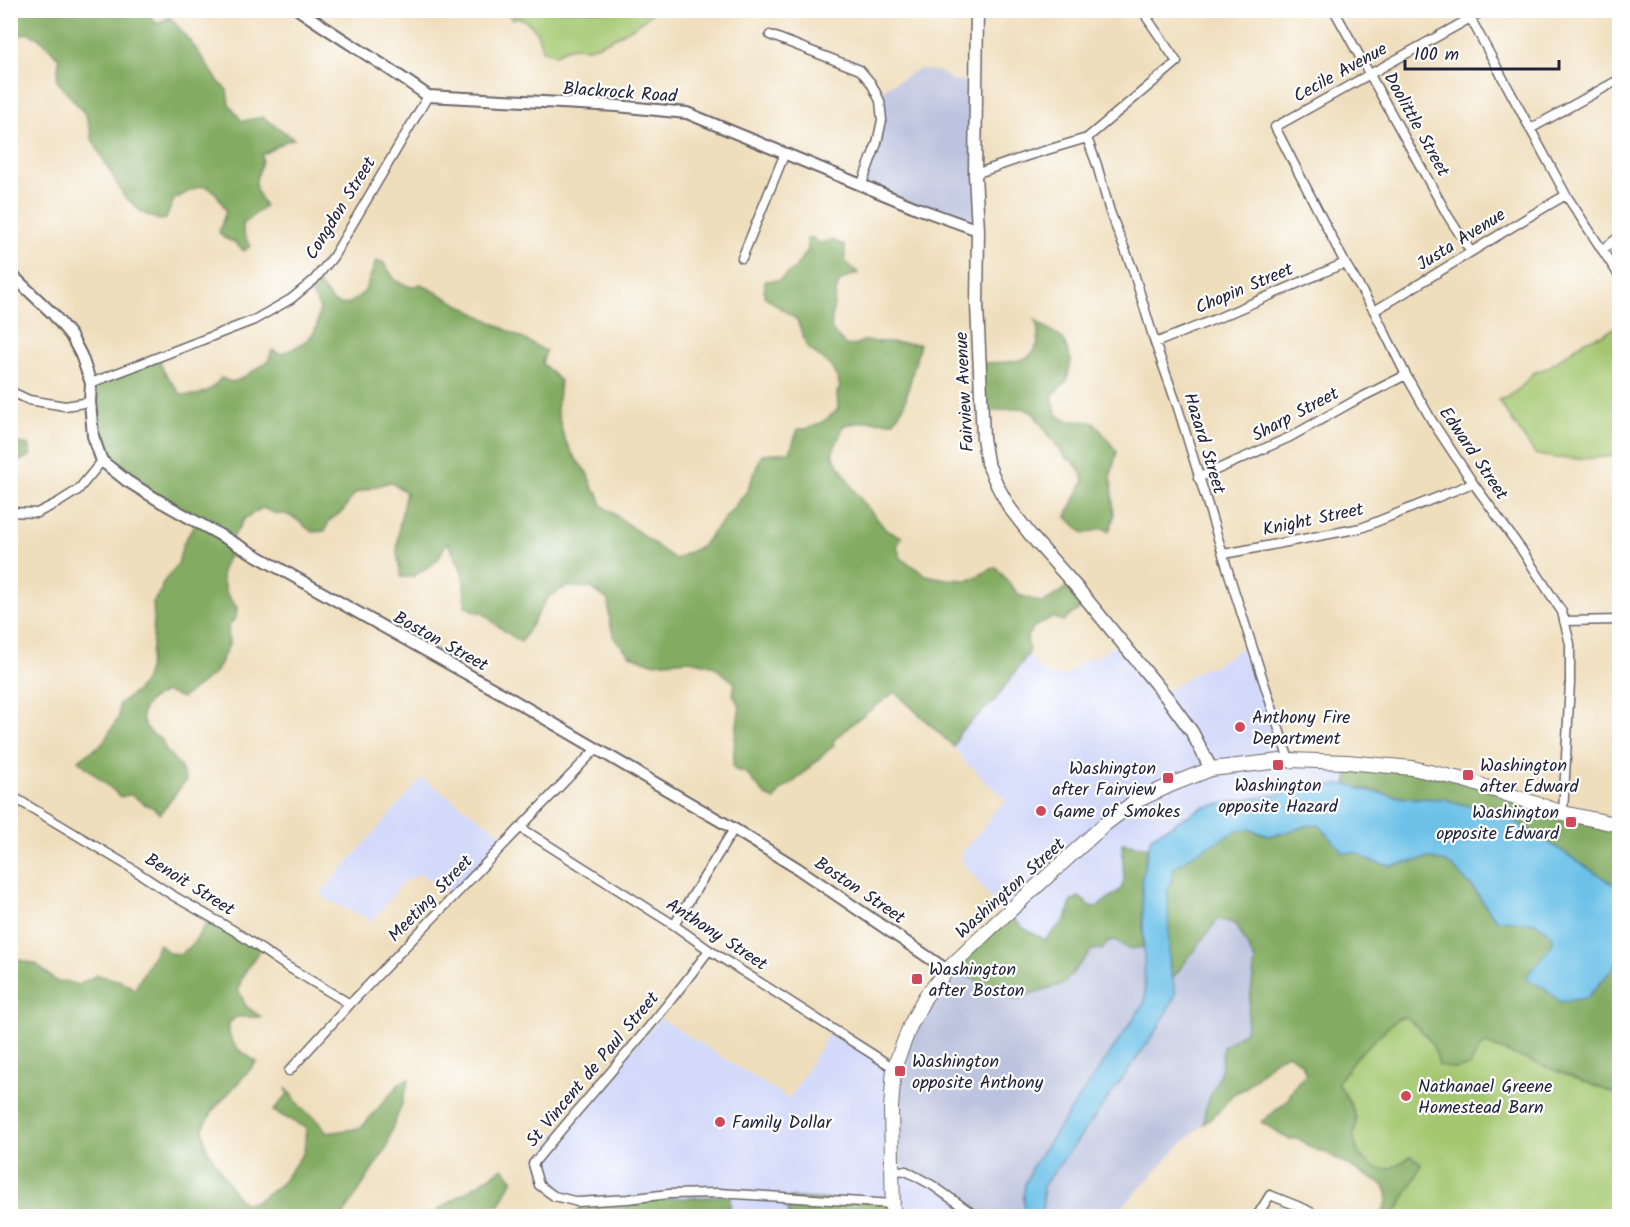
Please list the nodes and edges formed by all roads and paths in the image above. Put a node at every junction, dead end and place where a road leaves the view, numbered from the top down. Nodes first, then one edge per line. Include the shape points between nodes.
1 (299, 10) edge
2 (977, 10) edge
3 (1156, 10) edge
4 (1334, 10) edge
5 (1485, 10) edge
6 (1468, 14) edge
7 (770, 35) dead end
8 (1371, 74) junction
9 (1620, 80) edge
10 (428, 96) junction
11 (1275, 127) joint
12 (1530, 129) junction
13 (1088, 138) junction
14 (785, 153) junction
15 (975, 174) junction
16 (861, 186) junction
17 (1566, 195) junction
18 (978, 230) junction
19 (1620, 236) edge
20 (1602, 250) junction
21 (1471, 252) junction
22 (742, 258) dead end
23 (1345, 262) junction
24 (10, 273) edge
25 (1620, 277) edge
26 (1374, 311) junction
27 (1155, 342) junction
28 (1406, 375) junction
29 (91, 383) junction
30 (10, 391) edge
31 (90, 402) junction
32 (102, 461) junction
33 (1198, 478) junction
34 (1473, 483) junction
35 (10, 512) edge
36 (1224, 554) junction
37 (1620, 620) edge
38 (1564, 621) junction
39 (596, 749) junction
40 (1289, 760) junction
41 (1211, 769) junction
42 (10, 795) edge
43 (1563, 813) junction
44 (1620, 825) edge
45 (521, 828) junction
46 (734, 829) junction
47 (674, 925) junction
48 (709, 950) junction
49 (947, 970) junction
50 (350, 1004) junction
51 (894, 1068) junction
52 (289, 1071) dead end
53 (892, 1170) junction
54 (893, 1210) edge
55 (976, 1216) edge
56 (1257, 1216) edge
57 (1318, 1216) edge

1 - 10 street
2 - 15 main road, Fairview Avenue
3 - 13 street via 1147,18 1177,62
4 - 8 street, Doolittle Street
5 - 6 street, Cecile Avenue
6 - 8 street, Cecile Avenue
6 - 12 street
7 - 16 street via 860,70 871,83 880,101 882,120
8 - 11 street, Cecile Avenue
8 - 21 street, Doolittle Street
9 - 12 street
10 - 14 street, Blackrock Road via 687,113
10 - 29 street, Congdon Street via 339,247 314,280 291,299 254,320
11 - 23 street, Edward Street
12 - 17 street
13 - 15 street
13 - 27 street, Hazard Street
14 - 16 street, Blackrock Road
14 - 22 street
15 - 18 main road, Fairview Avenue
16 - 18 street, Blackrock Road
17 - 20 street
17 - 21 street, Justa Avenue
18 - 41 main road, Fairview Avenue via 977,305 987,462 1009,507 1168,699 1192,732
19 - 20 street
20 - 25 street
21 - 26 street, Justa Avenue
23 - 26 street, Edward Street
23 - 27 street, Chopin Street
24 - 29 street via 71,336
26 - 28 street, Edward Street
27 - 33 street, Hazard Street
28 - 33 street, Sharp Street via 1290,437
28 - 34 street, Edward Street
29 - 31 street
30 - 31 street via 29,400 65,406
31 - 32 street via 93,436
32 - 35 street via 78,490 59,502 37,513
32 - 39 street, Boston Street via 163,503
33 - 36 street, Hazard Street
34 - 36 street, Knight Street via 1361,528
34 - 38 street, Edward Street via 1548,589
36 - 40 street, Hazard Street
37 - 38 street
38 - 43 street, Edward Street via 1570,644 1570,683
39 - 45 street, Meeting Street
39 - 46 street, Boston Street
40 - 41 main road, Washington Street
40 - 43 main road, Washington Street via 1412,768 1465,780
41 - 49 main road, Washington Street via 1136,801 1105,824
42 - 50 street, Benoit Street
43 - 44 main road, Washington Street
45 - 47 street, Anthony Street
45 - 50 street, Meeting Street
46 - 47 street
46 - 49 street, Boston Street
47 - 48 street, Anthony Street
48 - 51 street, Anthony Street
48 - 54 street, St Vincent de Paul Street via 679,992 533,1164 539,1185 555,1196 578,1202 719,1193
49 - 51 main road, Washington Street via 925,997
50 - 52 street, Meeting Street
51 - 53 main road, Washington Street
53 - 54 main road, Washington Street
53 - 55 street via 915,1175
56 - 57 street via 1270,1195

